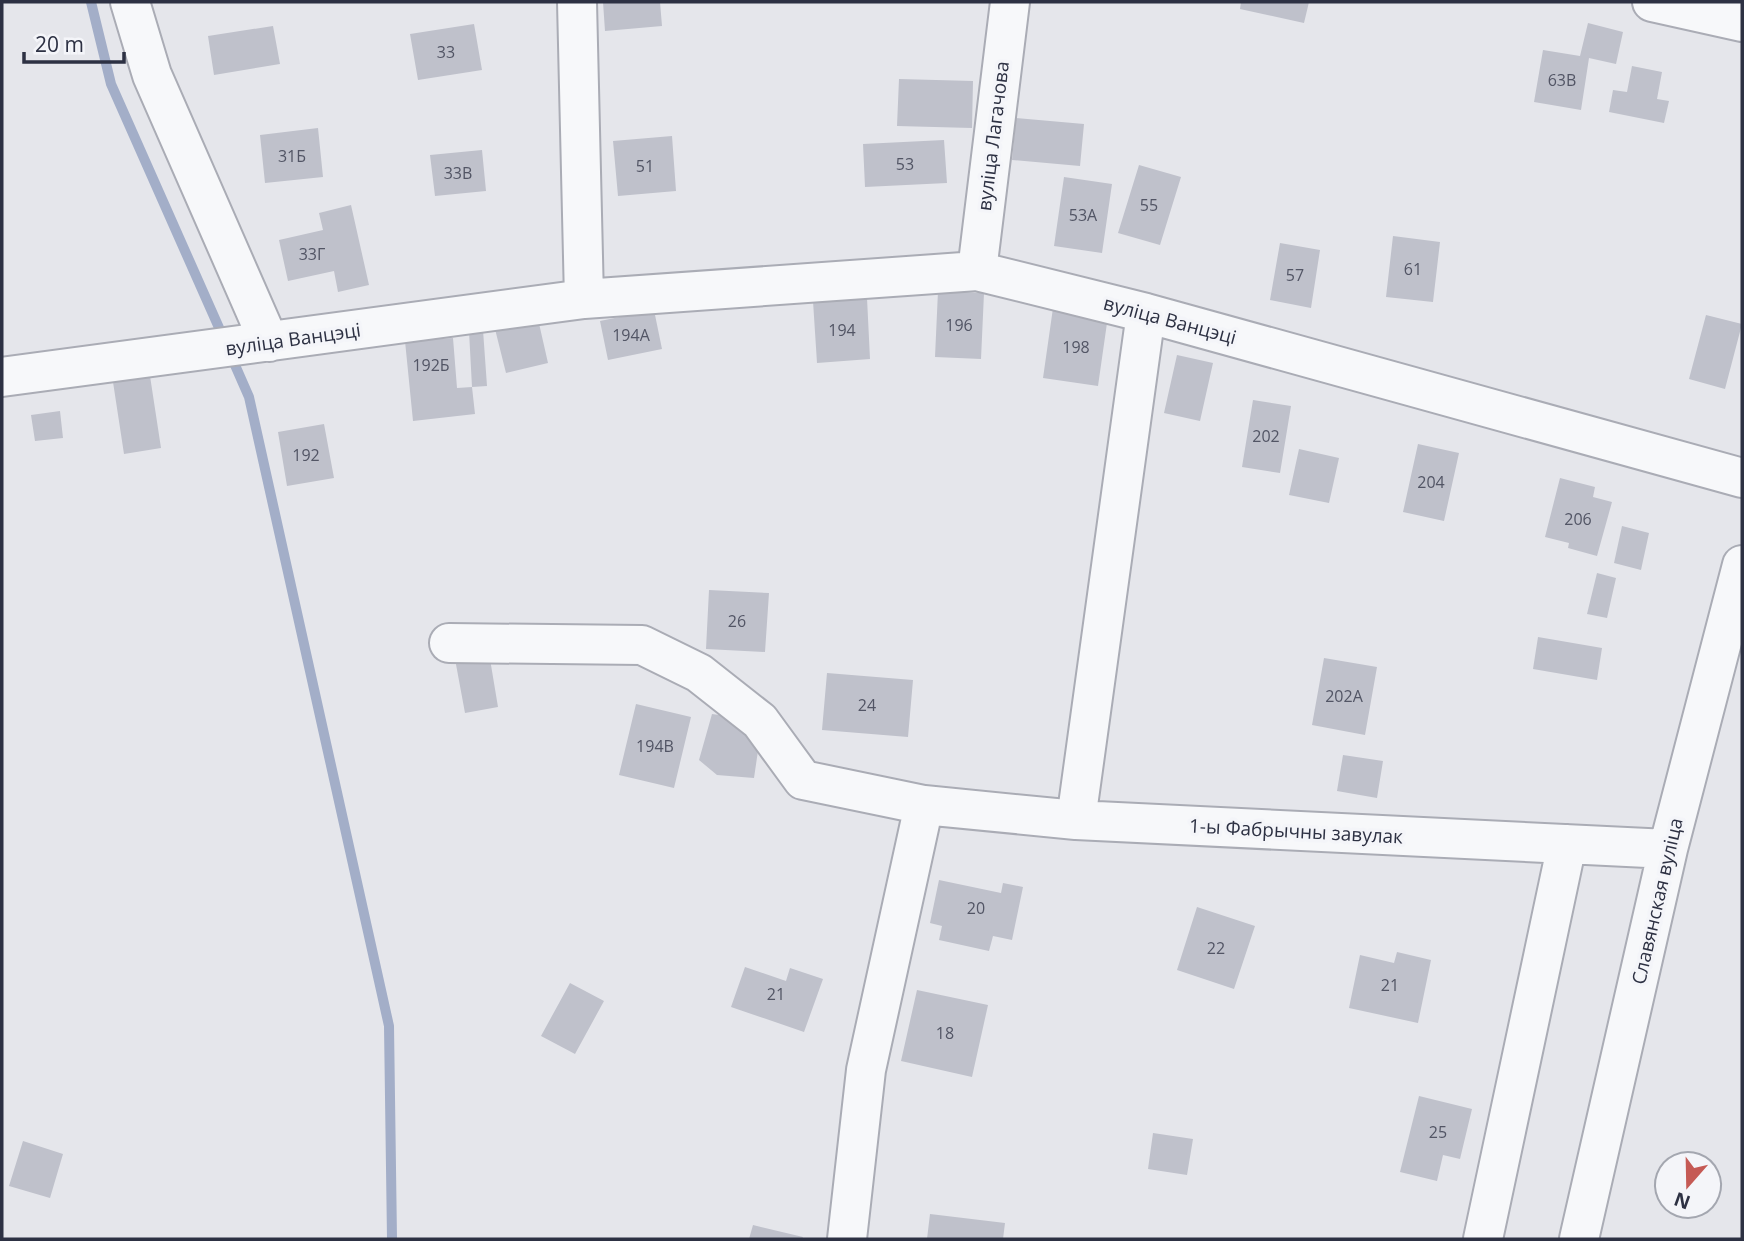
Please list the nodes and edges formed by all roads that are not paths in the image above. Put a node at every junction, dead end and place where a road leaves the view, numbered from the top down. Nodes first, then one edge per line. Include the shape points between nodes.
1 (130, 2) edge
2 (576, 2) edge
3 (1010, 2) edge
4 (1652, 2) edge
5 (1742, 22) edge
6 (976, 271) junction
7 (584, 299) junction
8 (1146, 313) junction
9 (260, 344) junction
10 (2, 377) edge
11 (1742, 478) edge
12 (1742, 565) edge
13 (449, 643) dead end
14 (924, 805) junction
15 (1076, 820) junction
16 (1567, 844) junction
17 (1668, 849) junction
18 (847, 1239) edge
19 (1483, 1239) edge
20 (1579, 1239) edge

1 - 9 street via 152,75
2 - 7 street
3 - 6 street, вуліца Лагачова
4 - 5 street
6 - 7 street, вуліца Ванцэці
6 - 8 street, вуліца Ванцэці
7 - 9 street, вуліца Ванцэці
8 - 11 street, вуліца Ванцэці
8 - 15 street
9 - 10 street, вуліца Ванцэці
12 - 17 street, Славянская вуліца
13 - 14 street, 1-ы Фабрычны завулак via 642,645 699,673 760,721 803,780
14 - 15 street, 1-ы Фабрычны завулак
14 - 18 street via 866,1070
15 - 16 street, 1-ы Фабрычны завулак
16 - 17 street, 1-ы Фабрычны завулак
16 - 19 street
17 - 20 street, Славянская вуліца

